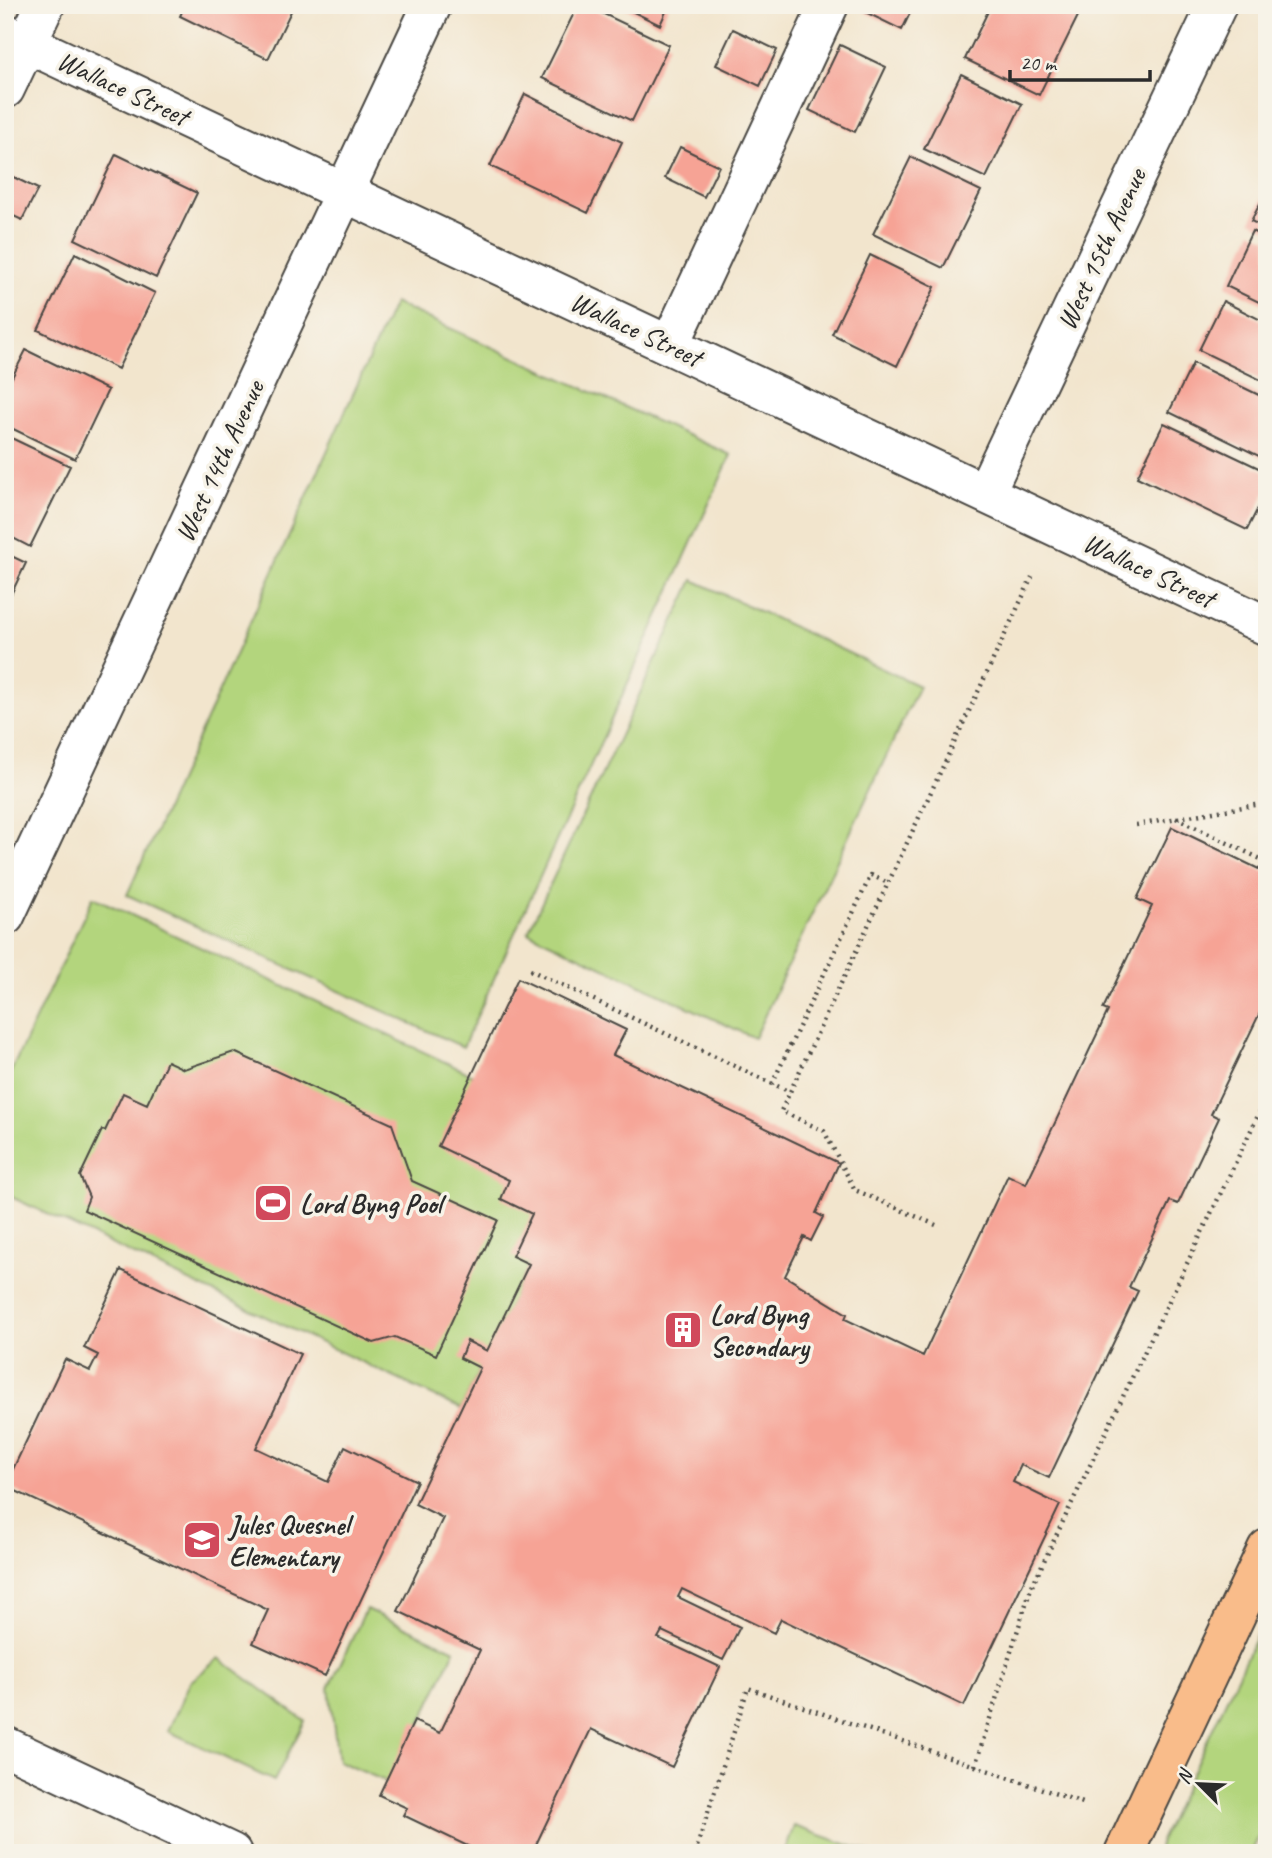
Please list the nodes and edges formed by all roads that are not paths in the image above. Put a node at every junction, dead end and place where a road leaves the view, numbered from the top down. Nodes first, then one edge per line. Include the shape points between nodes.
1 (45, 5) edge
2 (432, 5) edge
3 (829, 5) edge
4 (1217, 5) edge
5 (16, 38) edge
6 (5, 89) edge
7 (345, 192) junction
8 (670, 345) junction
9 (985, 493) junction
10 (1267, 625) edge
11 (5, 916) edge
12 (1267, 1549) edge
13 (5, 1746) edge
14 (232, 1853) edge
15 (1124, 1853) edge

1 - 5 street
2 - 7 street, West 14th Avenue
3 - 8 street
4 - 9 street, West 15th Avenue
5 - 6 street
5 - 7 street, Wallace Street
7 - 8 street, Wallace Street
7 - 11 street, West 14th Avenue
8 - 9 street, Wallace Street
9 - 10 street, Wallace Street
12 - 15 main road
13 - 14 street

